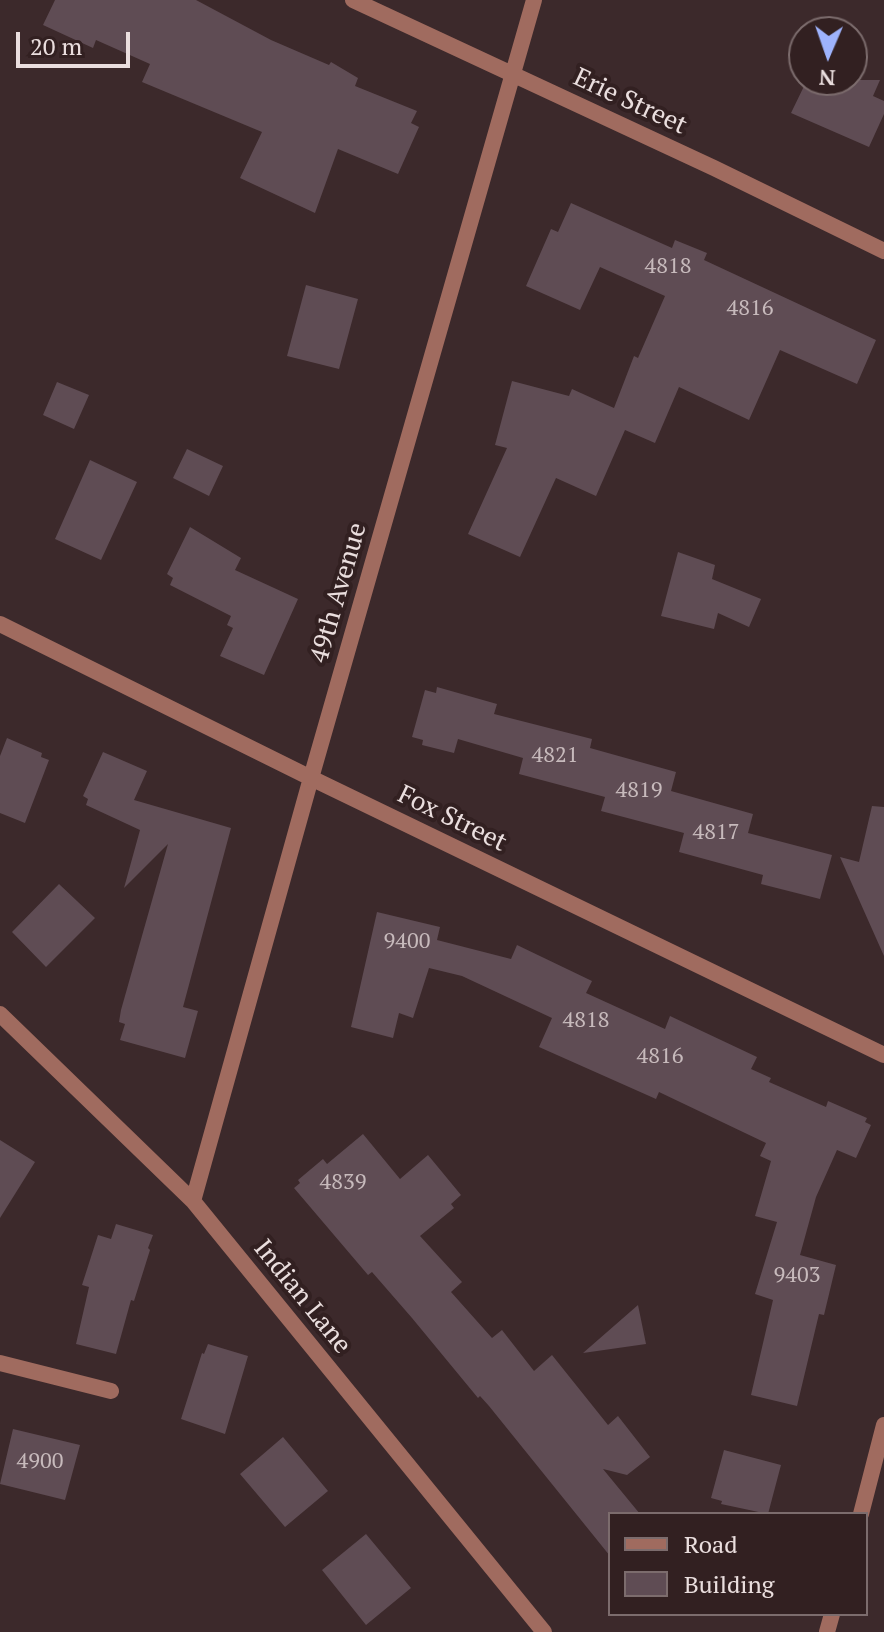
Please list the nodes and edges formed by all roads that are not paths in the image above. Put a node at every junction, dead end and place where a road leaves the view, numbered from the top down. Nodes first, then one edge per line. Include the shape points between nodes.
1 (353, 0) edge
2 (534, 0) edge
3 (514, 74) junction
4 (884, 251) edge
5 (0, 624) edge
6 (311, 778) junction
7 (0, 1014) edge
8 (884, 1055) edge
9 (193, 1201) junction
10 (0, 1363) edge
11 (111, 1391) dead end
12 (884, 1425) edge
13 (862, 1512) edge
14 (544, 1632) edge

1 - 3 street, Erie Street
2 - 3 street, 49th Avenue
3 - 4 street, Erie Street
3 - 6 street, 49th Avenue
5 - 6 street, Fox Street
6 - 8 street, Fox Street
6 - 9 street, 49th Avenue
7 - 9 street, Indian Lane
9 - 14 street, Indian Lane
10 - 11 street
12 - 13 street

